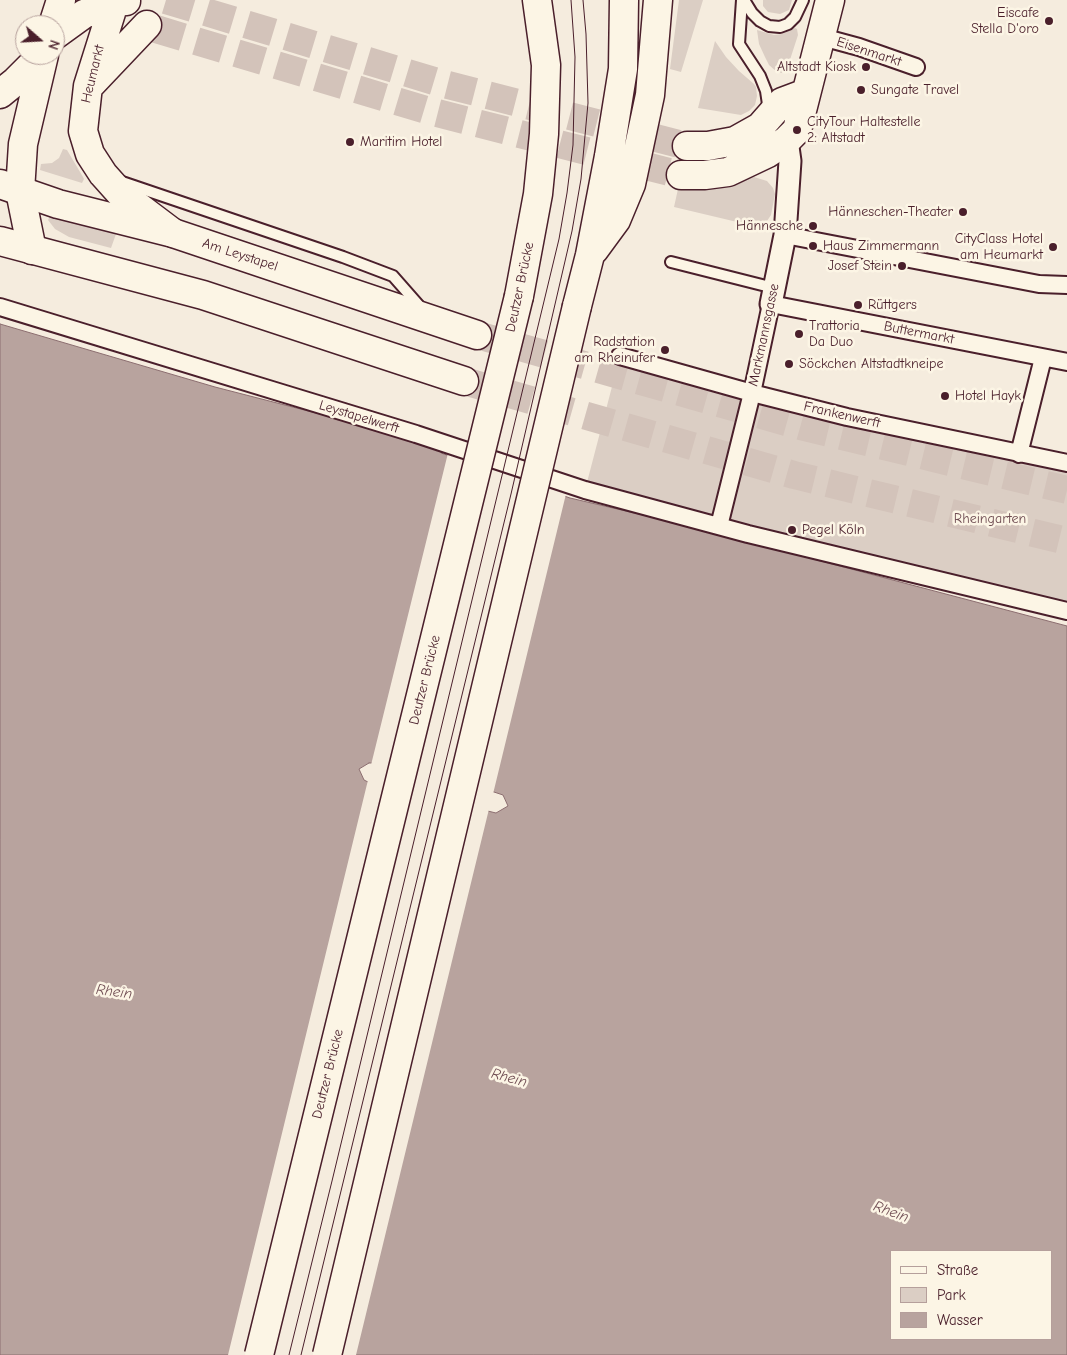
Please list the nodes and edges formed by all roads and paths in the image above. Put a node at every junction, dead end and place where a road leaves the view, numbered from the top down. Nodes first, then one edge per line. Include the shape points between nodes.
1 (61, 0) edge
2 (119, 0) edge
3 (537, 0) edge
4 (624, 0) edge
5 (658, 0) edge
6 (743, 0) edge
7 (803, 0) edge
8 (830, 0) edge
9 (56, 15) edge
10 (65, 28) edge
11 (822, 38) junction
12 (33, 65) edge
13 (41, 65) edge
14 (916, 67) dead end
15 (88, 86) junction
16 (0, 94) edge
17 (774, 134) junction
18 (687, 146) tunnel mouth
19 (103, 174) junction
20 (680, 174) tunnel mouth
21 (10, 188) edge
22 (173, 233) junction
23 (786, 235) junction
24 (0, 241) edge
25 (32, 250) junction
26 (590, 255) junction
27 (671, 262) dead end
28 (1067, 285) edge
29 (772, 296) junction
30 (0, 307) edge
31 (430, 318) junction
32 (477, 335) tunnel mouth
33 (620, 356) dead end
34 (1043, 358) junction
35 (1067, 362) edge
36 (464, 381) tunnel mouth
37 (752, 393) junction
38 (1019, 454) junction
39 (1067, 463) edge
40 (719, 526) junction
41 (1067, 611) edge
42 (260, 1355) edge
43 (327, 1355) edge

1 - 9 main road
2 - 10 main road via 84,14
2 - 15 main road, Heumarkt
2 - 15 main road via 151,27
3 - 42 main road, Deutzer Brücke, bridge via 546,65 544,134 538,194 519,296
4 - 26 main road via 623,69
5 - 26 main road via 650,95 631,184 616,220
6 - 7 lane via 760,21 780,27 795,17
6 - 17 lane via 739,44 763,83
8 - 11 main road
11 - 14 street, Eisenmarkt via 850,44
11 - 17 main road via 806,93 782,102
12 - 16 main road
13 - 21 main road
15 - 19 main road, Heumarkt via 83,131 90,154
17 - 18 main road via 760,126 735,141
17 - 20 main road via 728,172
17 - 23 street, Markmannsgasse via 790,161
19 - 22 main road, Heumarkt via 120,193
19 - 31 lane via 394,276
21 - 22 main road, Am Leystapel via 58,204
21 - 25 main road
22 - 31 main road, Am Leystapel
23 - 28 street via 1039,284
23 - 29 street, Markmannsgasse
24 - 25 main road
25 - 36 main road via 203,295
26 - 43 main road, bridge
27 - 29 lane
29 - 34 street, Buttermarkt
29 - 37 street, Markmannsgasse
30 - 40 street, Leystapelwerft via 416,434 585,490
31 - 32 main road, Am Leystapel
33 - 37 street, Frankenwerft
34 - 35 street, Buttermarkt
34 - 38 street
37 - 38 street, Frankenwerft
37 - 40 street, Markmannsgasse
38 - 39 street, Frankenwerft
40 - 41 street

